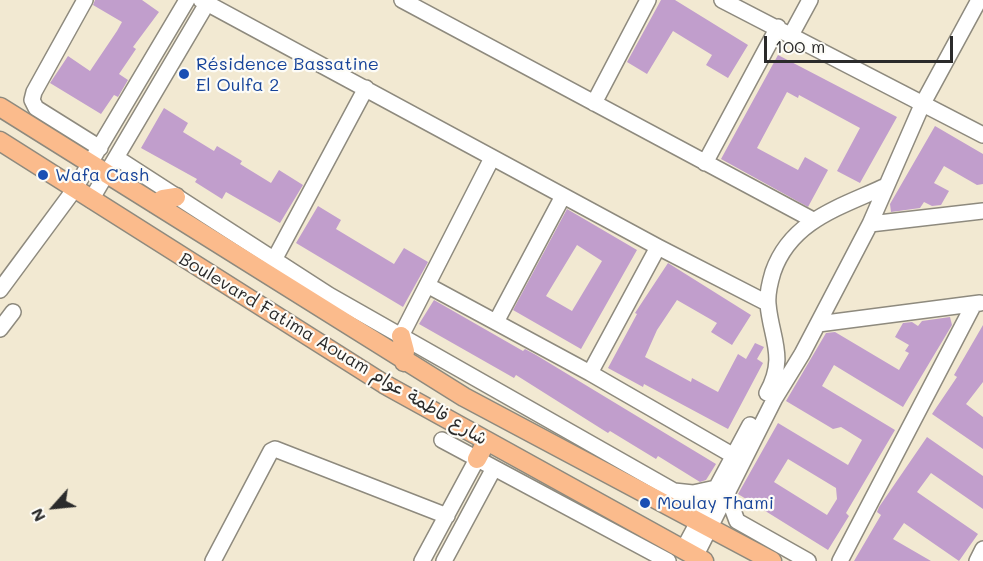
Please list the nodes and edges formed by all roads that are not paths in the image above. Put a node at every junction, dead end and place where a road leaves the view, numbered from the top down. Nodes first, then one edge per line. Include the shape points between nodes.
1 (85, 0) edge
2 (187, 0) edge
3 (402, 0) edge
4 (648, 0) edge
5 (722, 0) edge
6 (810, 0) edge
7 (205, 1) edge
8 (976, 1) edge
9 (785, 31) junction
10 (366, 88) junction
11 (594, 103) junction
12 (922, 105) junction
13 (0, 107) edge
14 (983, 135) edge
15 (0, 141) edge
16 (95, 155) junction
17 (492, 158) junction
18 (705, 163) junction
19 (112, 166) junction
20 (886, 186) junction
21 (74, 190) junction
22 (176, 196) junction
23 (563, 196) junction
24 (90, 200) junction
25 (155, 204) junction
26 (983, 211) edge
27 (813, 220) junction
28 (870, 224) junction
29 (658, 247) junction
30 (274, 260) junction
31 (427, 285) junction
32 (0, 290) edge
33 (767, 303) junction
34 (979, 303) edge
35 (13, 312) dead end
36 (496, 322) junction
37 (818, 324) junction
38 (0, 329) edge
39 (401, 336) junction
40 (404, 362) junction
41 (590, 372) junction
42 (442, 440) dead end
43 (486, 442) junction
44 (734, 456) junction
45 (477, 459) junction
46 (494, 468) junction
47 (722, 491) junction
48 (447, 516) junction
49 (705, 524) junction
50 (983, 549) edge
51 (692, 557) edge
52 (213, 561) edge
53 (422, 561) edge
54 (444, 561) edge
55 (668, 561) edge
56 (772, 561) edge
57 (808, 561) edge
58 (840, 561) edge
59 (977, 561) edge

1 - 16 street via 32,100 36,108
2 - 16 street
3 - 11 street
4 - 11 street
5 - 9 street
6 - 9 street
7 - 10 street
7 - 19 street
8 - 12 street
9 - 12 street
9 - 18 street
10 - 17 street
10 - 30 street
11 - 18 street
12 - 14 street
12 - 20 street
13 - 16 main road
15 - 21 main road, Boulevard Fatima Aouam شارع فاطمة عوام
16 - 19 main road, Boulevard Fatima Aouam شارع فاطمة عوام
16 - 21 street
17 - 23 street
17 - 31 street
18 - 27 street
19 - 22 street
19 - 24 street
19 - 25 main road, Boulevard Fatima Aouam شارع فاطمة عوام
20 - 27 street
20 - 28 street
21 - 24 main road, Boulevard Fatima Aouam شارع فاطمة عوام
21 - 32 street
22 - 25 main road
22 - 30 street
23 - 29 street
23 - 36 street
24 - 43 main road, Boulevard Fatima Aouam شارع فاطمة عوام via 384,384
25 - 40 main road, Boulevard Fatima Aouam شارع فاطمة عوام
26 - 28 street
27 - 33 street via 796,232 777,261
28 - 37 street
29 - 33 street
29 - 41 street
30 - 39 street
31 - 36 street
31 - 39 street
33 - 44 street via 777,352 776,373
34 - 37 street
34 - 58 street
35 - 38 street
36 - 41 street
37 - 47 street
39 - 40 main road
39 - 47 street via 674,491
40 - 49 main road, Boulevard Fatima Aouam شارع فاطمة عوام via 464,398
41 - 44 street
42 - 45 street
43 - 45 main road
43 - 51 main road, Boulevard Fatima Aouam شارع فاطمة عوام
44 - 47 street
45 - 46 street
45 - 48 street
46 - 54 street
46 - 55 street
47 - 49 street
47 - 57 street via 738,521
48 - 52 street via 275,449
48 - 53 street
49 - 51 street
49 - 56 main road, Boulevard Fatima Aouam شارع فاطمة عوام
50 - 59 street

